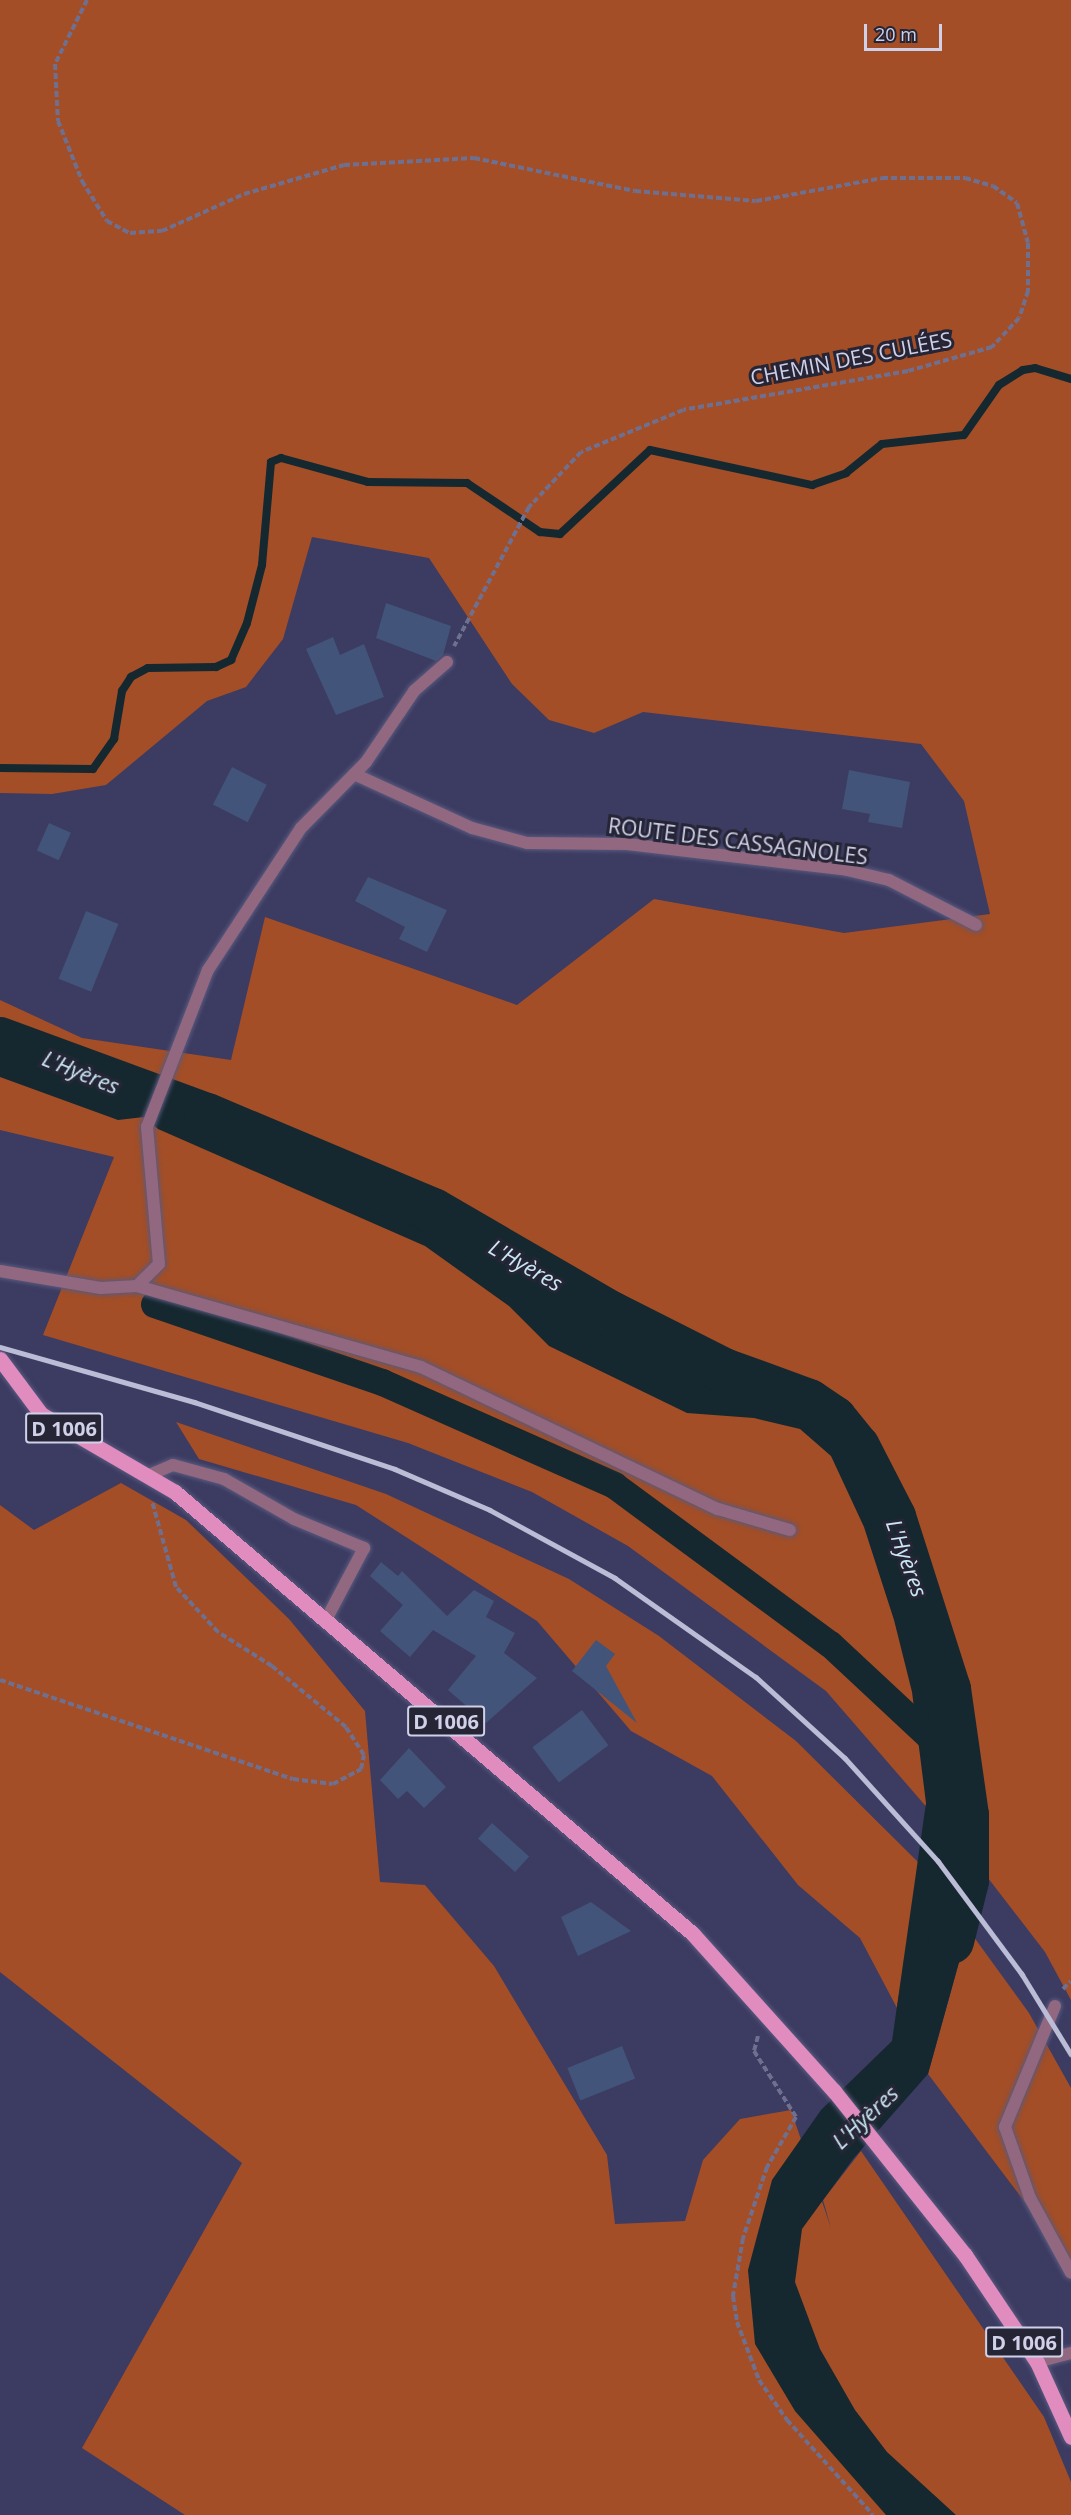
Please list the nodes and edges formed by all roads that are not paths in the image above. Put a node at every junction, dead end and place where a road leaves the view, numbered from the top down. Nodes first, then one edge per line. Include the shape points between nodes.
1 (447, 662) road end
2 (354, 774) junction
3 (976, 925) dead end
4 (0, 1270) edge
5 (137, 1287) junction
6 (0, 1359) edge
7 (147, 1476) junction
8 (790, 1530) dead end
9 (327, 1618) junction
10 (1055, 2006) dead end
11 (1071, 2273) edge
12 (1071, 2353) edge
13 (1037, 2362) junction
14 (1071, 2437) edge

1 - 2 street via 414,691
2 - 3 street, ROUTE DES CASSAGNOLES via 472,828 527,843 627,844 847,870 889,880
2 - 5 street via 301,828 256,889 208,970 147,1127 159,1264
4 - 5 street via 101,1288
5 - 8 street via 421,1367 718,1509
6 - 7 main road, D 1006 via 41,1414
7 - 9 main road, D 1006 via 175,1492
7 - 9 street via 173,1465 224,1479 294,1519 364,1548
9 - 13 main road, D 1006 via 693,1934 834,2091 965,2255
10 - 11 street via 1005,2127 1030,2198
12 - 13 street
13 - 14 main road, D 1006

